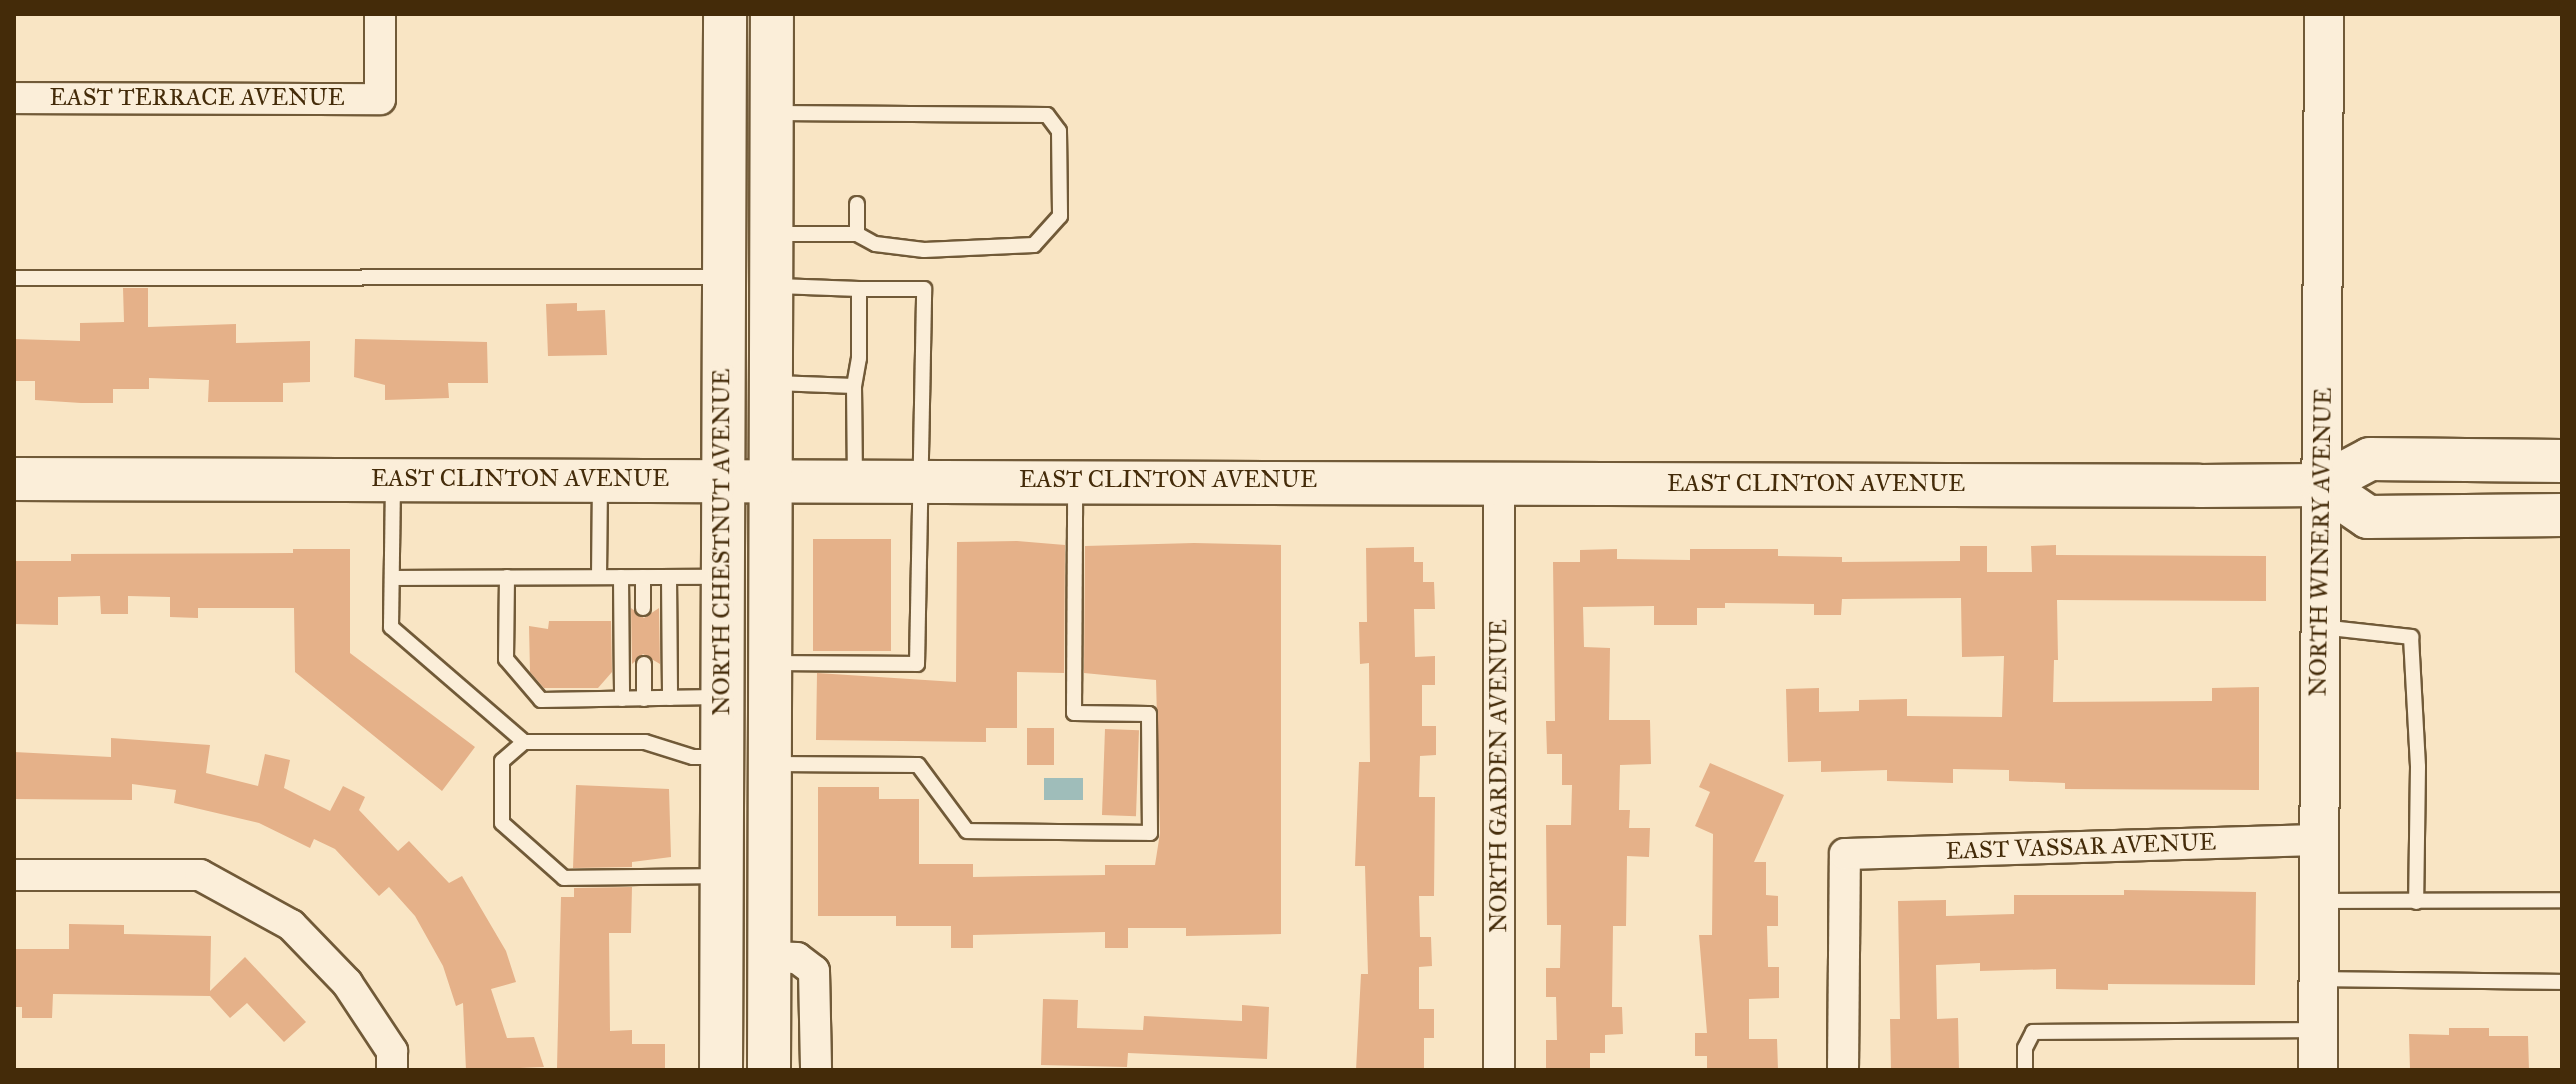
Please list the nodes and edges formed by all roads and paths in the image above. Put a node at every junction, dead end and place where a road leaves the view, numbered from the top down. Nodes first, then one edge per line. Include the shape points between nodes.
1 (380, 14) edge
2 (725, 14) edge
3 (772, 14) edge
4 (2324, 14) edge
5 (14, 98) edge
6 (771, 113) junction
7 (857, 204) dead end
8 (771, 234) junction
9 (857, 234) junction
10 (723, 277) junction
11 (14, 278) edge
12 (771, 286) junction
13 (859, 289) junction
14 (771, 383) junction
15 (854, 386) junction
16 (2562, 461) edge
17 (14, 479) edge
18 (393, 479) junction
19 (600, 479) junction
20 (723, 479) junction
21 (770, 479) junction
22 (855, 479) junction
23 (920, 479) junction
24 (1075, 479) junction
25 (1499, 482) junction
26 (2321, 485) junction
27 (2562, 515) edge
28 (507, 577) junction
29 (599, 577) junction
30 (621, 577) junction
31 (643, 577) junction
32 (669, 577) junction
33 (722, 577) junction
34 (392, 578) junction
35 (643, 608) dead end
36 (2321, 627) junction
37 (769, 663) junction
38 (644, 664) dead end
39 (722, 697) junction
40 (670, 698) junction
41 (622, 699) junction
42 (644, 699) junction
43 (524, 742) junction
44 (722, 757) junction
45 (769, 764) junction
46 (2318, 840) junction
47 (14, 875) edge
48 (722, 876) junction
49 (2562, 900) edge
50 (2319, 901) junction
51 (2416, 902) junction
52 (769, 957) junction
53 (2319, 979) junction
54 (2562, 982) edge
55 (2318, 1030) junction
56 (392, 1070) edge
57 (721, 1070) edge
58 (769, 1070) edge
59 (816, 1070) edge
60 (1499, 1070) edge
61 (1843, 1070) edge
62 (2025, 1070) edge
63 (2318, 1070) edge

1 - 5 street, EAST TERRACE AVENUE via 380,99
2 - 10 main road, NORTH CHESTNUT AVENUE
3 - 6 main road, NORTH CHESTNUT AVENUE
4 - 26 street, NORTH WINERY AVENUE
6 - 8 main road, NORTH CHESTNUT AVENUE
6 - 9 lane via 1047,115 1059,131 1060,216 1034,245 924,250 875,244
7 - 9 lane
8 - 9 lane
8 - 12 main road, NORTH CHESTNUT AVENUE
10 - 11 lane
10 - 20 main road, NORTH CHESTNUT AVENUE
12 - 13 lane
12 - 14 main road, NORTH CHESTNUT AVENUE
13 - 15 lane
13 - 23 lane via 924,289
14 - 15 lane
14 - 21 main road, NORTH CHESTNUT AVENUE
15 - 22 lane
16 - 26 main road via 2370,459
17 - 18 main road, EAST CLINTON AVENUE
18 - 19 main road, EAST CLINTON AVENUE
18 - 34 lane
19 - 20 main road, EAST CLINTON AVENUE
19 - 29 lane
20 - 21 main road, EAST CLINTON AVENUE
20 - 33 main road, NORTH CHESTNUT AVENUE
21 - 22 main road, EAST CLINTON AVENUE
21 - 37 main road, NORTH CHESTNUT AVENUE
22 - 23 main road, EAST CLINTON AVENUE
23 - 24 main road, EAST CLINTON AVENUE
23 - 37 lane via 917,664
24 - 25 main road, EAST CLINTON AVENUE
24 - 45 lane via 1074,713 1149,714 1150,833 967,831 918,765
25 - 26 main road, EAST CLINTON AVENUE
25 - 60 street, NORTH GARDEN AVENUE
26 - 27 main road via 2368,517
26 - 36 street, NORTH WINERY AVENUE
28 - 29 lane
28 - 34 lane
28 - 41 lane via 506,659 541,700
29 - 30 lane
30 - 31 lane
30 - 41 lane
31 - 32 lane
31 - 35 lane
32 - 33 lane
32 - 40 lane
33 - 39 main road, NORTH CHESTNUT AVENUE
34 - 43 lane via 391,627
36 - 46 street, NORTH WINERY AVENUE
36 - 51 lane via 2411,637 2418,767
37 - 45 main road, NORTH CHESTNUT AVENUE
38 - 42 lane
39 - 40 lane
39 - 44 main road, NORTH CHESTNUT AVENUE
40 - 42 lane
41 - 42 lane
43 - 44 lane via 645,742 693,757
43 - 48 lane via 502,761 502,823 564,878
44 - 48 main road, NORTH CHESTNUT AVENUE
45 - 52 main road, NORTH CHESTNUT AVENUE
46 - 50 street, NORTH WINERY AVENUE
46 - 61 street, EAST VASSAR AVENUE via 1845,854
47 - 56 street via 200,875 291,925 347,983 392,1051
48 - 57 main road, NORTH CHESTNUT AVENUE
49 - 51 lane
50 - 51 lane
50 - 53 street, NORTH WINERY AVENUE
52 - 58 main road, NORTH CHESTNUT AVENUE
52 - 59 street via 797,958 814,971
53 - 54 lane
53 - 55 street, NORTH WINERY AVENUE
55 - 62 lane via 2033,1032 2025,1048
55 - 63 street, NORTH WINERY AVENUE

